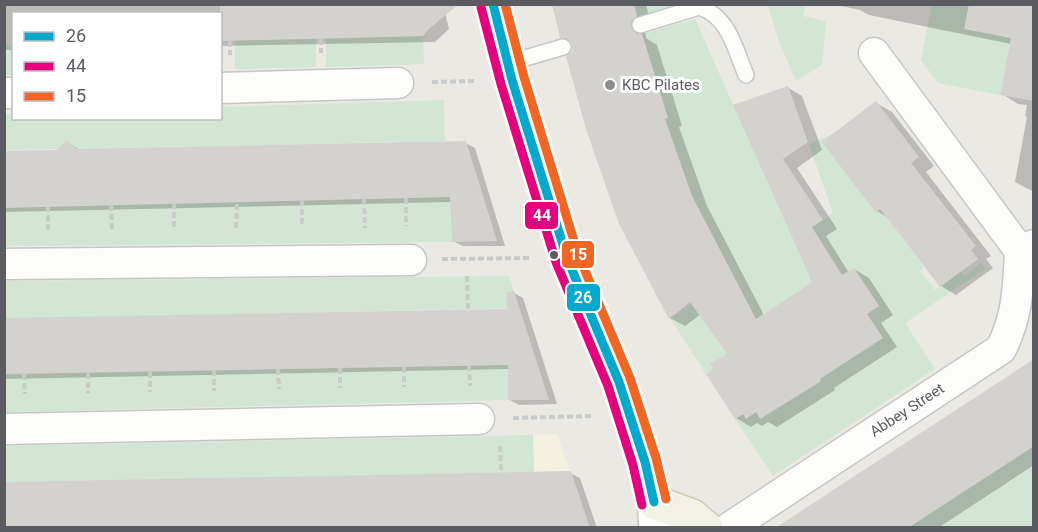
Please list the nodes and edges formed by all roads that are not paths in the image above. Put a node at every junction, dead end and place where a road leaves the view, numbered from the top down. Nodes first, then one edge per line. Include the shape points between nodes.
1 (493, 4) edge
2 (640, 25) dead end
3 (563, 47) dead end
4 (874, 53) dead end
5 (510, 71) junction
6 (746, 75) dead end
7 (398, 83) road end
8 (222, 88) edge
9 (1027, 248) edge
10 (411, 260) road end
11 (4, 264) edge
12 (489, 427) road end
13 (4, 429) edge
14 (655, 515) edge
15 (706, 528) edge
16 (729, 528) edge

1 - 5 main road
2 - 6 lane via 699,7 706,9 728,31
3 - 5 lane
4 - 9 street, Abbey Street
5 - 14 main road via 567,258 619,382 645,462
7 - 8 street
9 - 16 street, Abbey Street via 1014,318 1001,349
10 - 11 street
12 - 13 street
14 - 15 main road via 692,516

